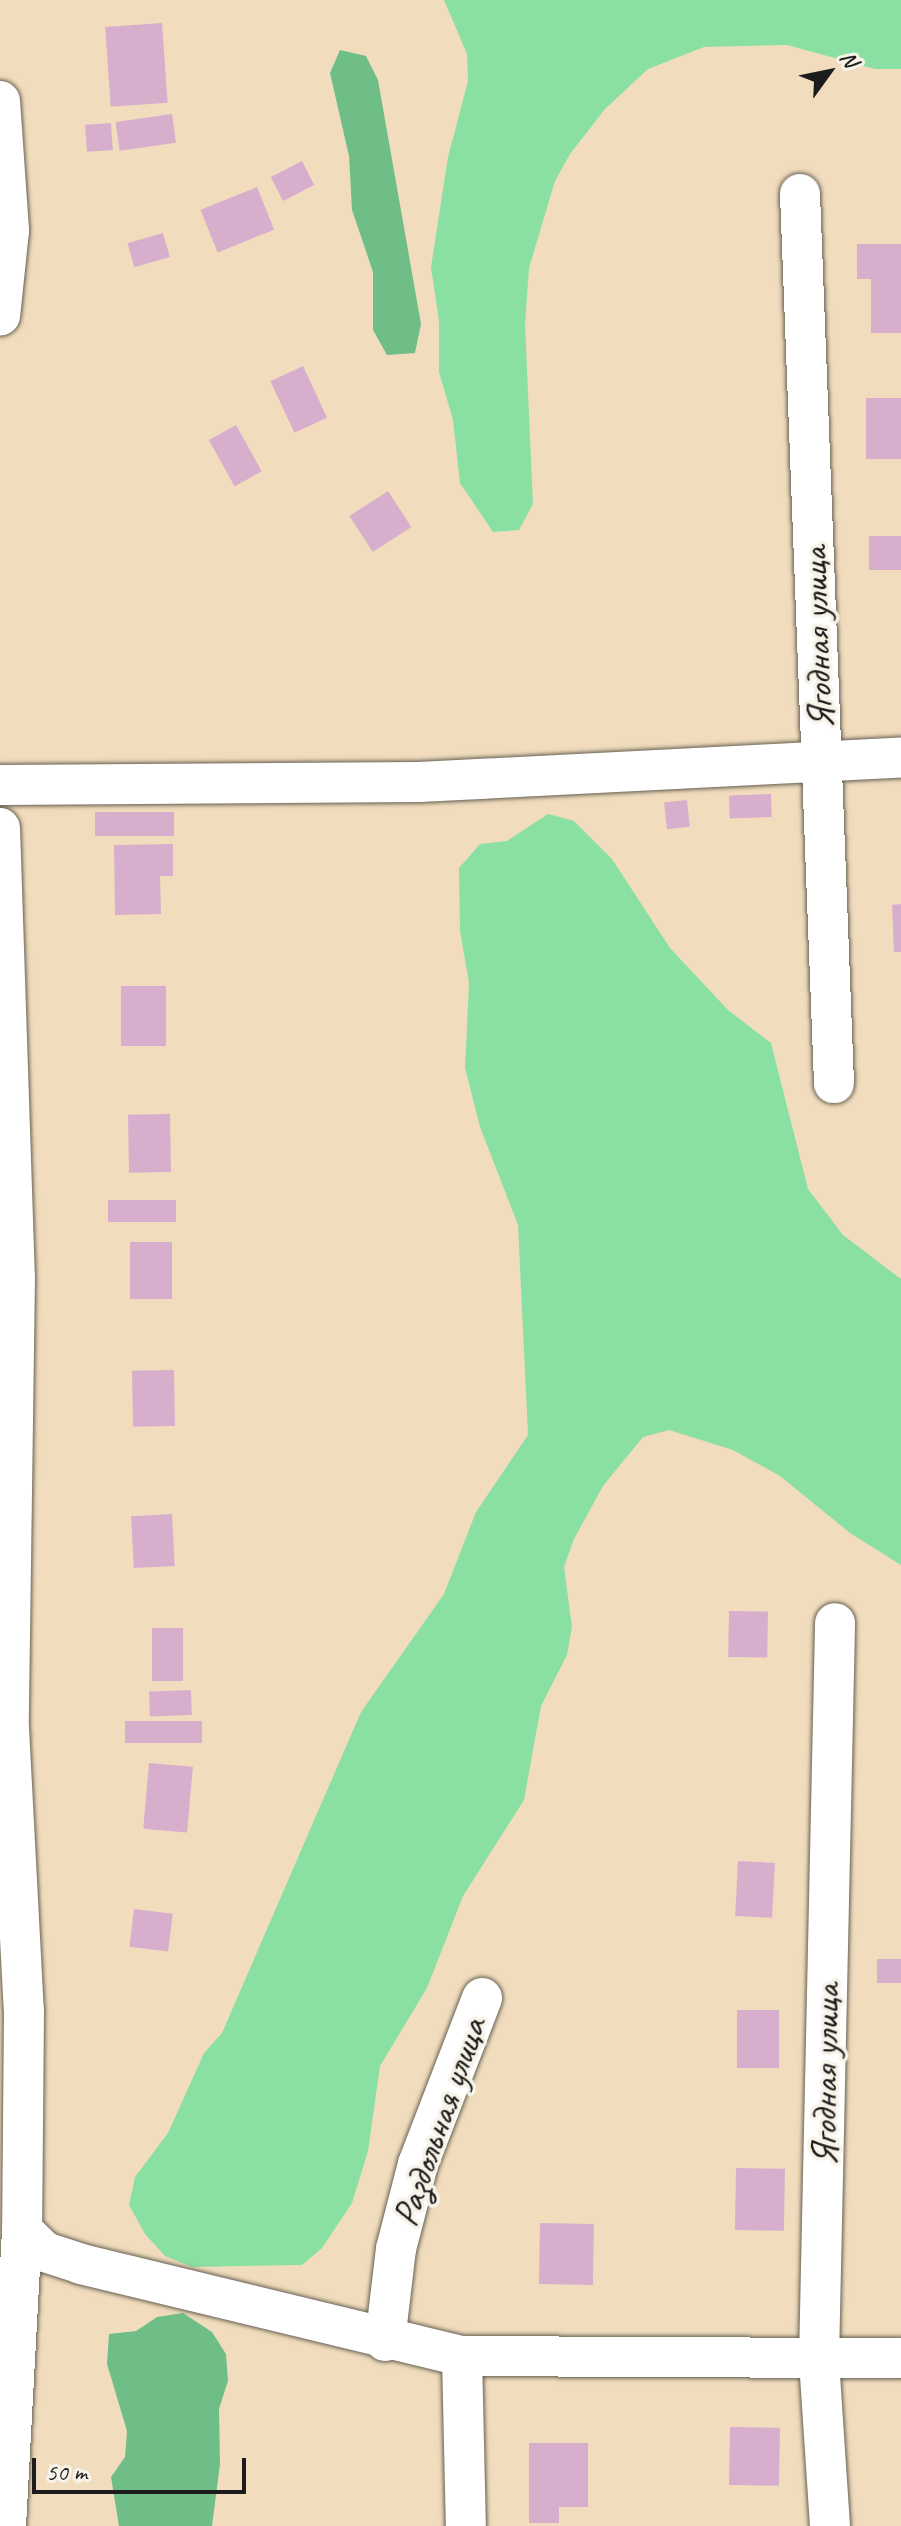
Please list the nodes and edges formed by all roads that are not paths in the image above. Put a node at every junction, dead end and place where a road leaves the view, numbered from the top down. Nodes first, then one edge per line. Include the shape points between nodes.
1 (0, 101) edge
2 (800, 194) dead end
3 (0, 316) edge
4 (901, 758) edge
5 (821, 759) junction
6 (0, 785) edge
7 (0, 828) edge
8 (834, 1083) dead end
9 (835, 1623) dead end
10 (4, 1728) edge
11 (482, 1998) dead end
12 (22, 2230) junction
13 (385, 2341) junction
14 (462, 2356) junction
15 (901, 2358) edge
16 (819, 2359) junction
17 (6, 2526) edge
18 (466, 2526) edge
19 (830, 2526) edge

1 - 3 street via 9,231
2 - 5 street, Ягодная улица
4 - 5 street
5 - 6 street via 419,782
5 - 8 street, Ягодная улица
7 - 10 street via 15,1277
9 - 16 street, Ягодная улица
10 - 12 street via 24,2010
11 - 13 street, Раздольная улица via 418,2164 396,2249
12 - 13 street via 45,2252 81,2264
12 - 17 street
13 - 14 street
14 - 16 street
14 - 18 street
15 - 16 street
16 - 19 street, Ягодная улица

